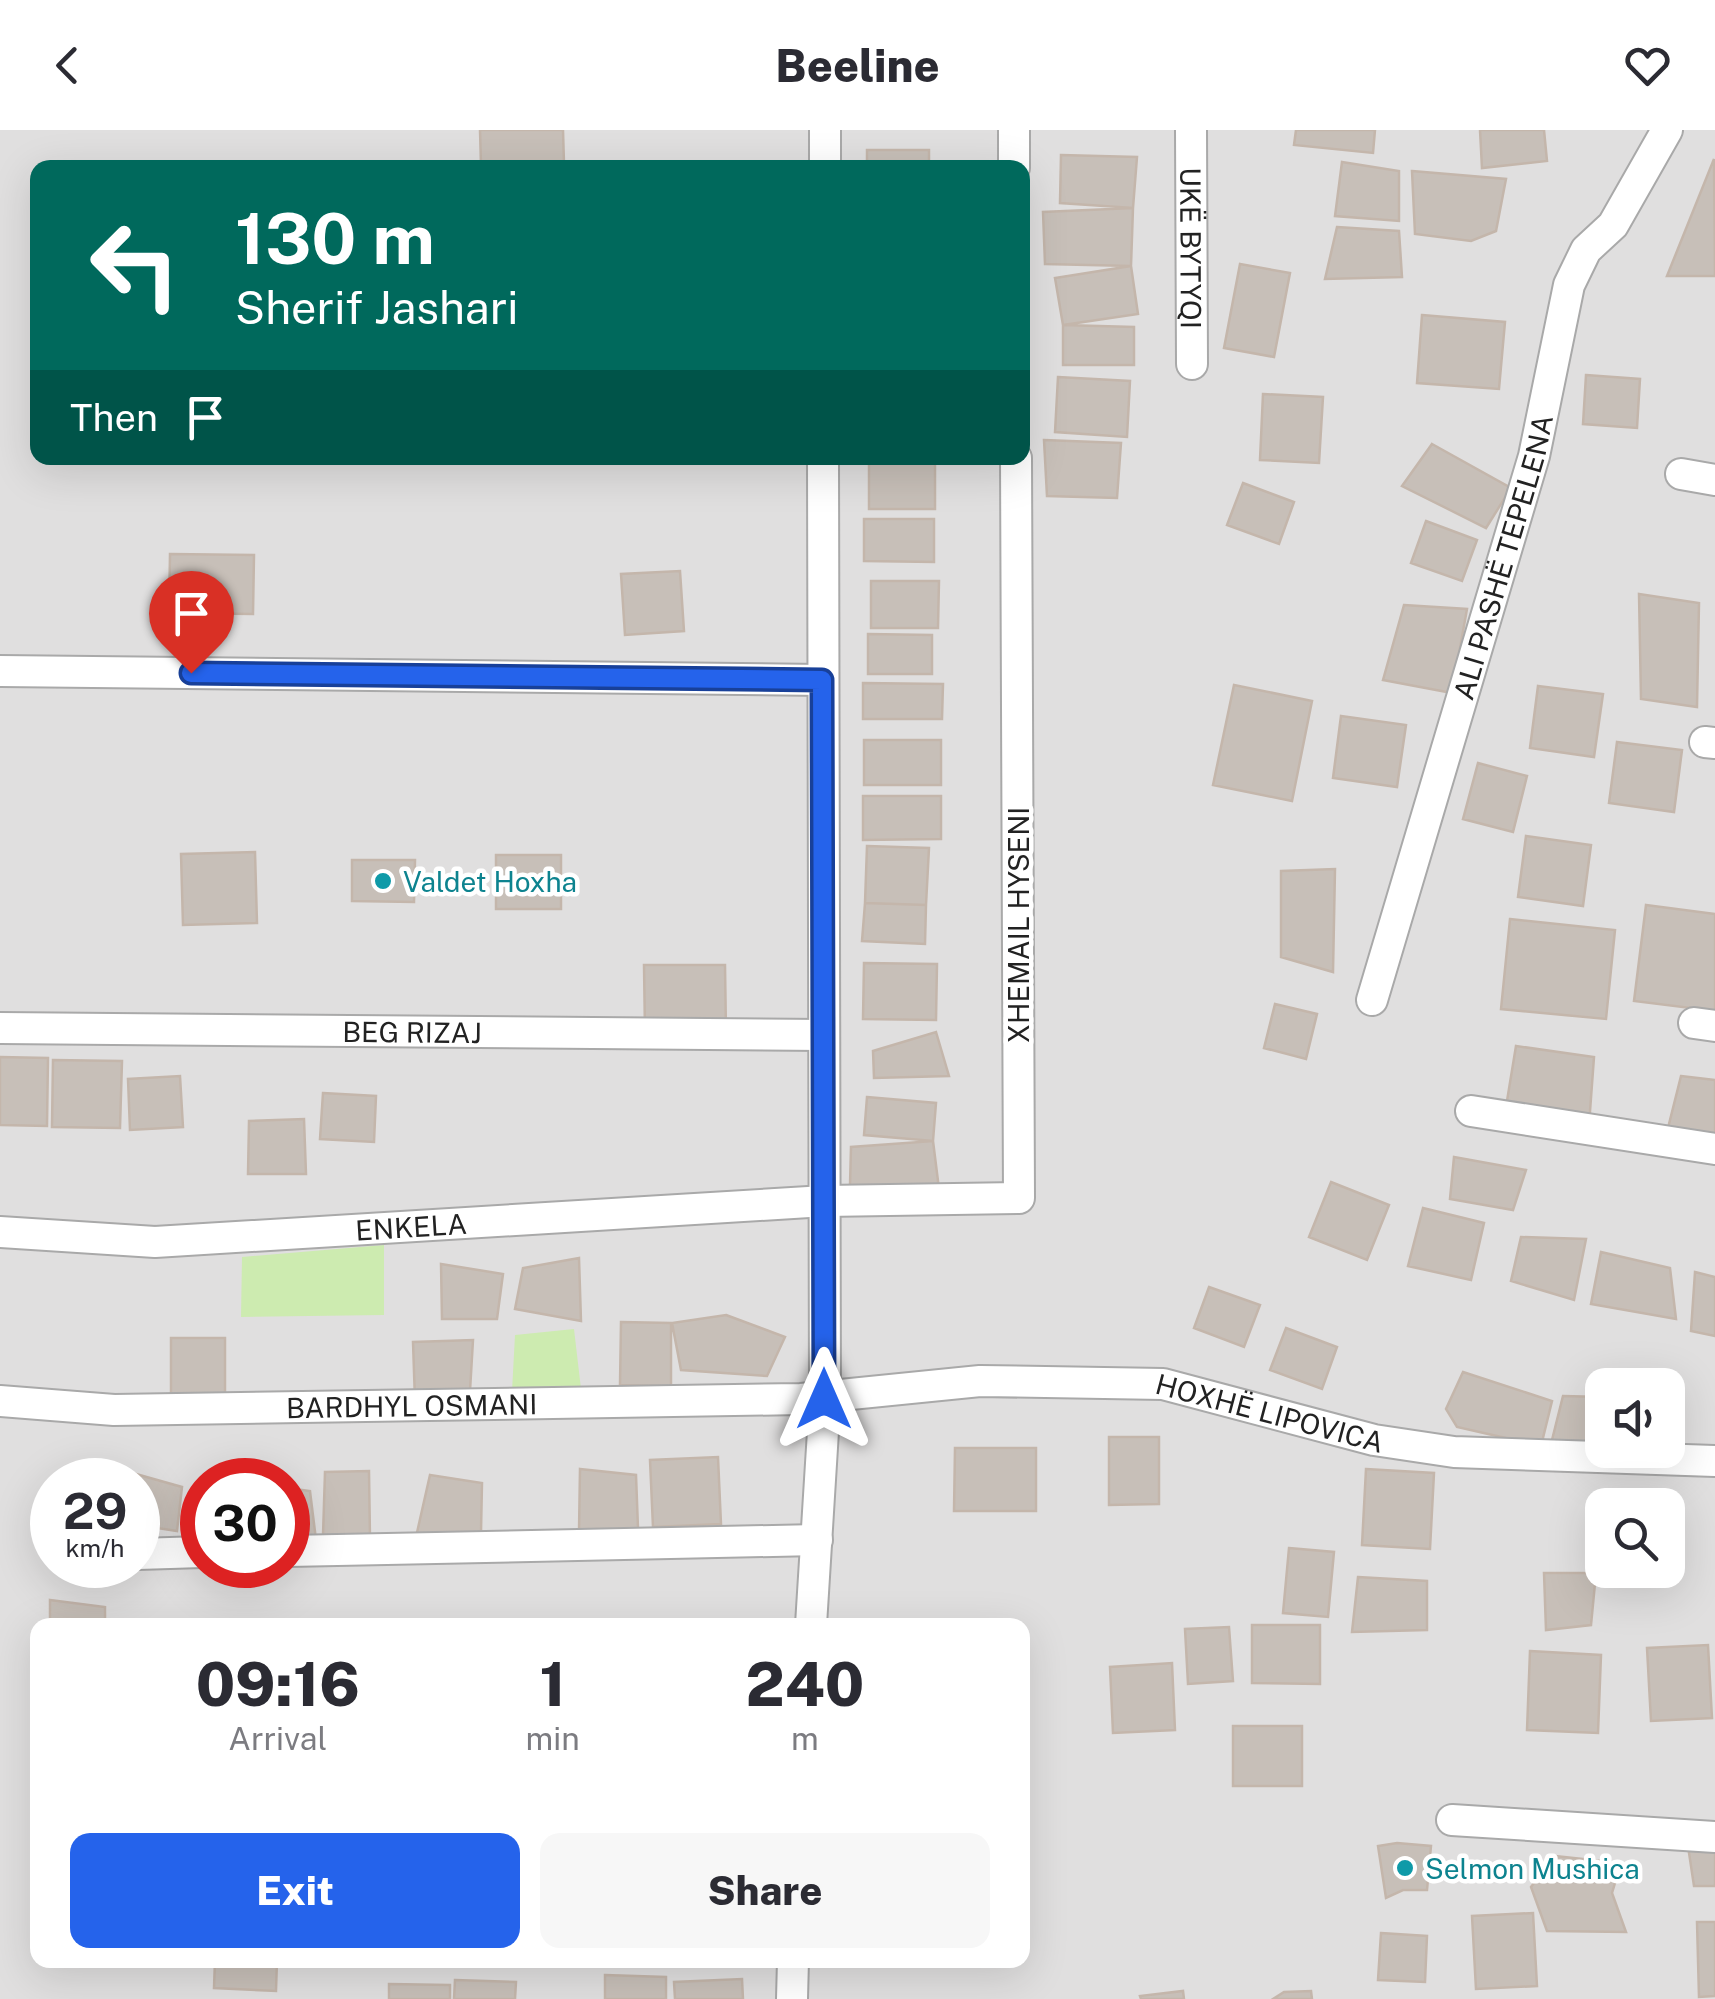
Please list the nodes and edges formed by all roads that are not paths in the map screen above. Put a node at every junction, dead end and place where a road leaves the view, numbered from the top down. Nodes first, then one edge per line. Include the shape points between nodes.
1 (825, 130) edge
2 (1014, 130) edge
3 (1191, 130) edge
4 (1667, 130) edge
5 (825, 160) edge
6 (1014, 160) edge
7 (1192, 364) dead end
8 (824, 465) edge
9 (1016, 465) edge
10 (1715, 480) edge
11 (1694, 486) edge
12 (0, 671) edge
13 (822, 680) junction
14 (1372, 1000) dead end
15 (0, 1028) edge
16 (823, 1036) junction
17 (1471, 1111) dead end
18 (1715, 1149) edge
19 (824, 1201) junction
20 (0, 1232) edge
21 (824, 1399) junction
22 (0, 1402) edge
23 (1715, 1462) edge
24 (817, 1540) junction
25 (310, 1551) edge
26 (811, 1618) edge
27 (1452, 1820) dead end
28 (1715, 1837) edge
29 (793, 1968) edge
30 (792, 1999) edge

1 - 5 street
2 - 6 street
3 - 7 street, UKË BYTYQI
4 - 14 street, ALI PASHË TEPELENA via 1614,225 1586,250 1569,285 1534,456
8 - 13 street
9 - 19 street, XHEMAIL HYSENI via 1019,1198
10 - 11 street
12 - 13 street
13 - 16 street
15 - 16 street, BEG RIZAJ
16 - 19 street
17 - 18 street
19 - 20 street, ENKELA via 155,1242
19 - 21 street
21 - 22 street, BARDHYL OSMANI via 114,1410
21 - 23 street, HOXHË LIPOVICA via 980,1381 1164,1384 1374,1440 1454,1452
21 - 24 street
24 - 25 street
24 - 26 street
27 - 28 street
29 - 30 street

